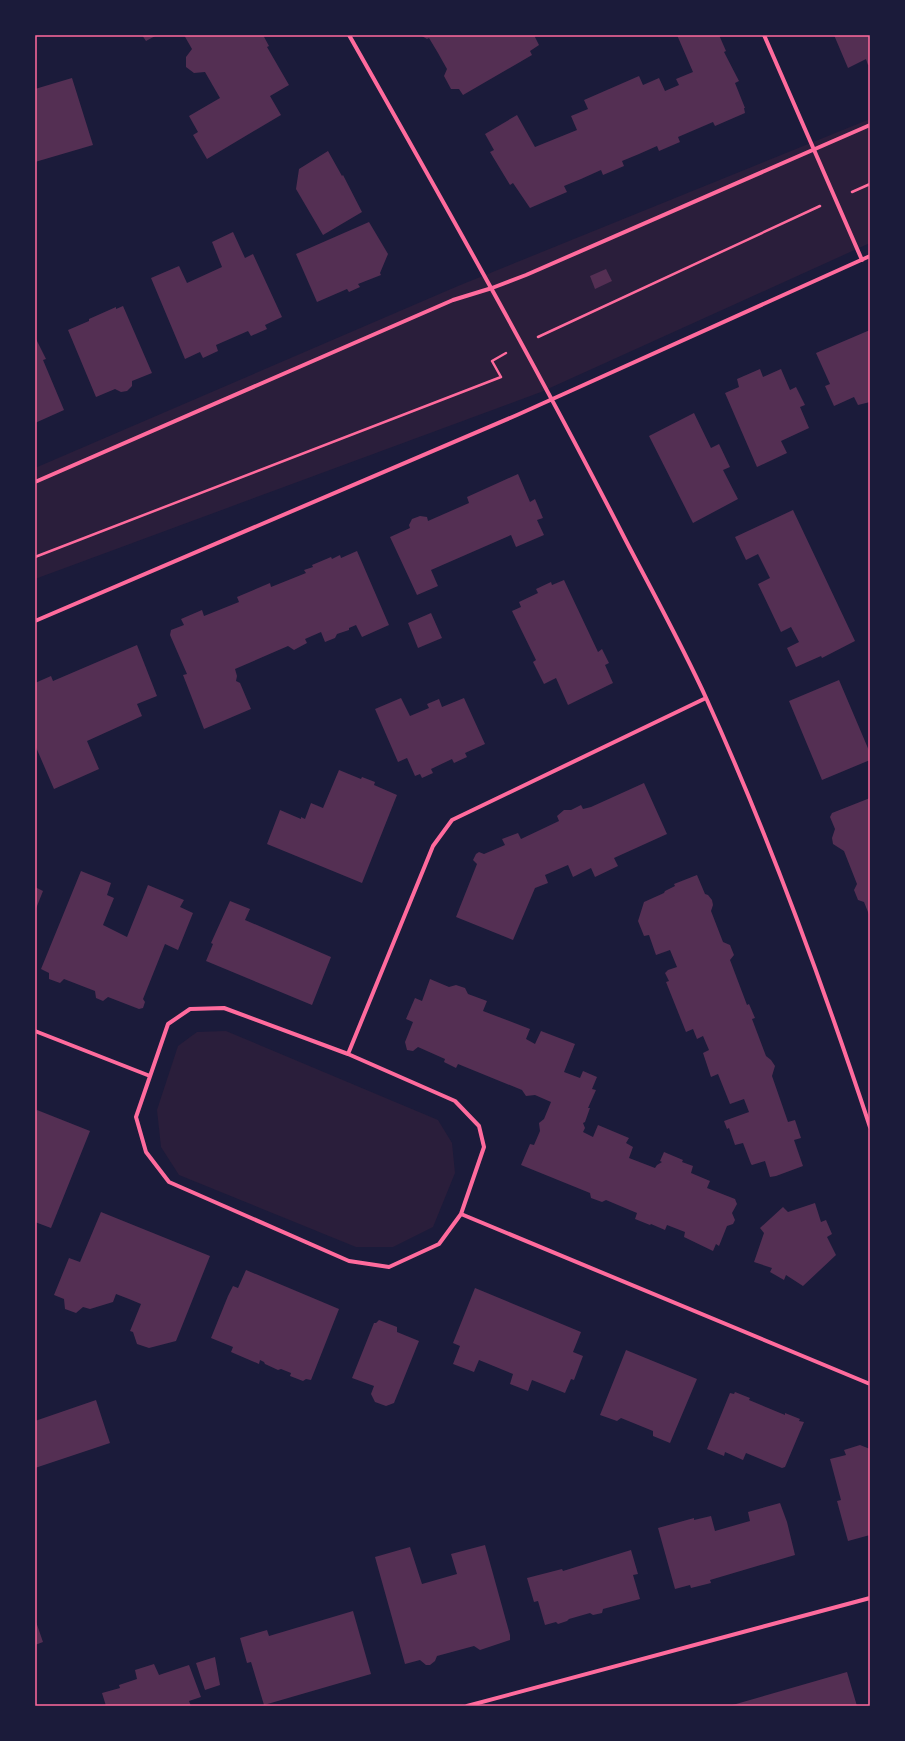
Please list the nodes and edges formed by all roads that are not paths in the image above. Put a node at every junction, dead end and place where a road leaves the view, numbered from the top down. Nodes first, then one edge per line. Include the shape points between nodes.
1 (349, 35) edge
2 (764, 35) edge
3 (870, 125) edge
4 (814, 149) junction
5 (870, 256) edge
6 (862, 260) junction
7 (492, 288) junction
8 (552, 399) junction
9 (35, 482) edge
10 (35, 621) edge
11 (706, 698) junction
12 (35, 1031) edge
13 (348, 1054) junction
14 (150, 1076) junction
15 (870, 1127) edge
16 (461, 1214) junction
17 (870, 1384) edge
18 (870, 1598) edge
19 (467, 1706) edge

1 - 7 street
2 - 4 street
3 - 4 street
4 - 6 street
4 - 7 street
5 - 6 street
6 - 8 street
7 - 8 street
7 - 9 street via 453,300
8 - 10 street
8 - 11 street
11 - 13 street via 452,820 433,846
11 - 15 street via 766,840 836,1024
12 - 14 street
13 - 14 street via 224,1008 190,1009 168,1024
13 - 16 street via 455,1101 479,1126 484,1147
14 - 16 street via 136,1117 146,1152 169,1182 349,1261 389,1267 440,1244
16 - 17 street
18 - 19 street

